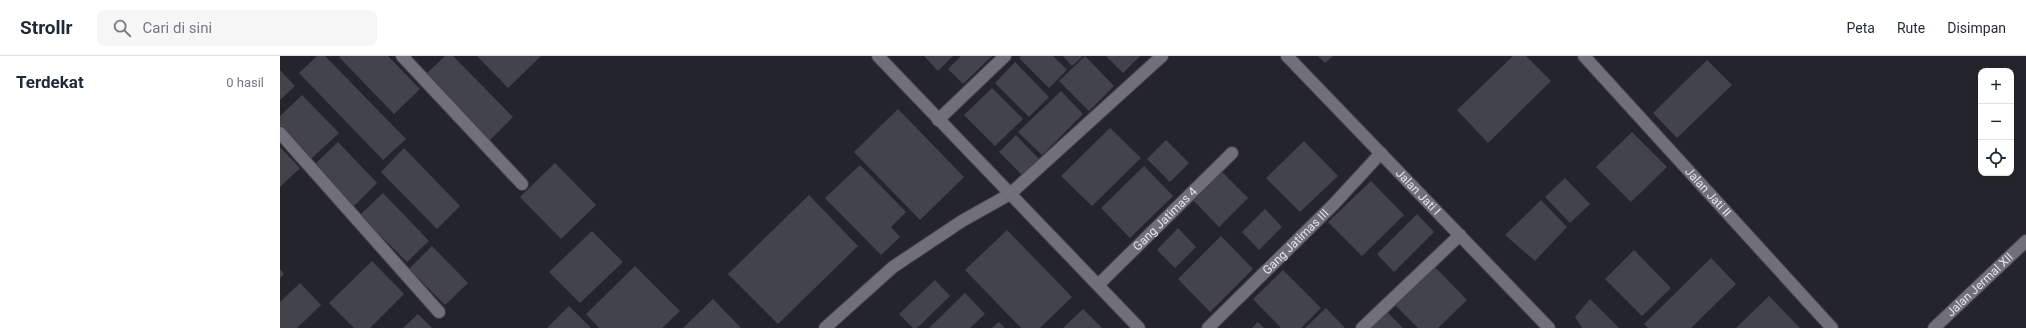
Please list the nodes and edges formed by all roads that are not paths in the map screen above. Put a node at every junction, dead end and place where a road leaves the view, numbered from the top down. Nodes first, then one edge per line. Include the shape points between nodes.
1 (402, 56) edge
2 (878, 56) edge
3 (1004, 56) edge
4 (1162, 56) edge
5 (1287, 56) edge
6 (1584, 56) edge
7 (938, 120) junction
8 (280, 133) edge
9 (1232, 153) dead end
10 (1381, 153) junction
11 (522, 184) dead end
12 (1010, 194) junction
13 (1460, 234) junction
14 (2026, 241) edge
15 (1098, 286) junction
16 (439, 312) dead end
17 (825, 328) edge
18 (1139, 328) edge
19 (1208, 328) edge
20 (1362, 328) edge
21 (1549, 328) edge
22 (1832, 328) edge
23 (1934, 328) edge

1 - 11 street
2 - 7 street
3 - 7 street
4 - 12 street
5 - 10 street, Jalan Jati I
6 - 22 street, Jalan Jati II
7 - 12 street
8 - 16 street
9 - 15 street, Gang Jatimas 4
10 - 13 street, Jalan Jati I
10 - 19 street, Gang Jatimas III via 1333,205
12 - 15 street
12 - 17 street via 962,221 893,266
13 - 20 street
13 - 21 street, Jalan Jati I
14 - 23 street, Jalan Jermal XII
15 - 18 street

